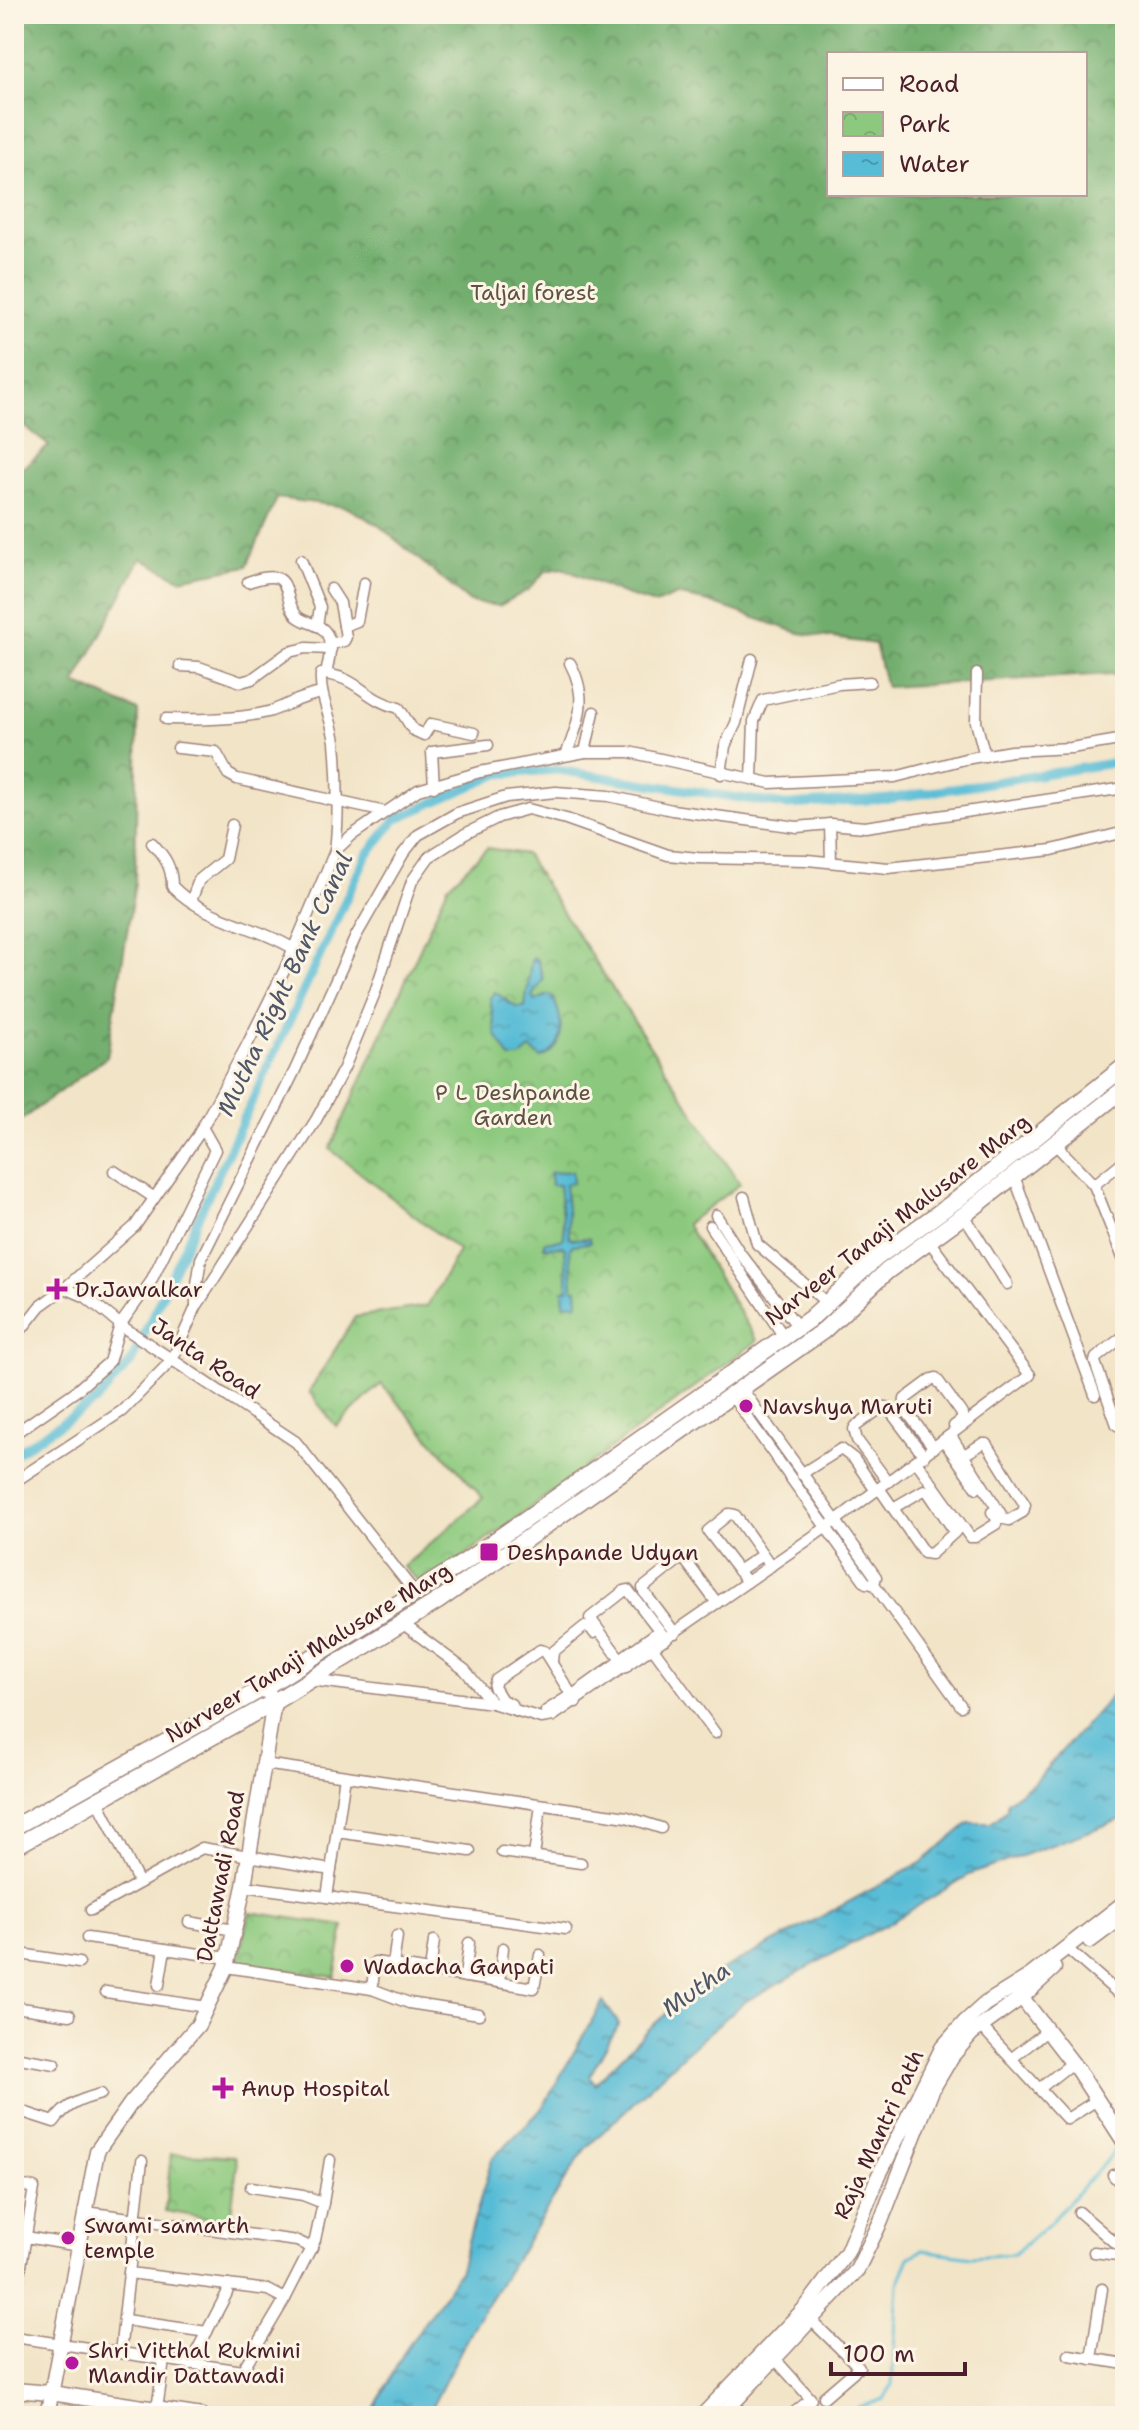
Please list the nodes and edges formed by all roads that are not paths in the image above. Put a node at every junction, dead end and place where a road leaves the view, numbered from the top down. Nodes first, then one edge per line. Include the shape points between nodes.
1 (301, 560) dead end
2 (248, 582) dead end
3 (364, 583) dead end
4 (331, 589) dead end
5 (317, 626) junction
6 (344, 626) junction
7 (331, 646) junction
8 (752, 659) dead end
9 (570, 663) dead end
10 (180, 666) dead end
11 (326, 674) junction
12 (977, 674) dead end
13 (870, 682) dead end
14 (322, 693) junction
15 (741, 697) junction
16 (763, 700) junction
17 (594, 712) dead end
18 (166, 719) dead end
19 (474, 733) dead end
20 (1125, 739) edge
21 (488, 745) dead end
22 (178, 748) dead end
23 (585, 752) junction
24 (566, 755) junction
25 (985, 756) junction
26 (721, 774) junction
27 (752, 779) junction
28 (434, 787) junction
29 (1125, 788) edge
30 (336, 802) junction
31 (385, 812) junction
32 (830, 824) junction
33 (232, 825) dead end
34 (1125, 832) edge
35 (152, 843) dead end
36 (335, 851) junction
37 (831, 862) junction
38 (191, 901) junction
39 (294, 949) junction
40 (1125, 1066) edge
41 (1125, 1088) edge
42 (202, 1127) junction
43 (1055, 1144) junction
44 (1125, 1160) edge
45 (114, 1171) dead end
46 (1014, 1176) junction
47 (1094, 1185) junction
48 (153, 1197) junction
49 (744, 1197) dead end
50 (716, 1215) dead end
51 (964, 1215) junction
52 (710, 1226) dead end
53 (929, 1241) junction
54 (1125, 1263) edge
55 (1007, 1284) dead end
56 (65, 1288) junction
57 (827, 1303) junction
58 (196, 1307) junction
59 (123, 1327) junction
60 (791, 1332) junction
61 (1125, 1335) edge
62 (14, 1339) edge
63 (169, 1358) junction
64 (732, 1386) junction
65 (1095, 1395) dead end
66 (1125, 1429) edge
67 (14, 1434) edge
68 (947, 1438) junction
69 (932, 1445) junction
70 (964, 1455) junction
71 (920, 1458) junction
72 (801, 1474) junction
73 (14, 1482) edge
74 (881, 1487) junction
75 (893, 1508) junction
76 (829, 1525) junction
77 (709, 1540) dead end
78 (762, 1555) junction
79 (687, 1556) dead end
80 (771, 1566) junction
81 (738, 1571) junction
82 (744, 1584) junction
83 (416, 1594) junction
84 (718, 1602) junction
85 (402, 1623) junction
86 (667, 1635) junction
87 (653, 1648) junction
88 (621, 1665) junction
89 (308, 1680) junction
90 (265, 1687) junction
91 (575, 1698) junction
92 (274, 1702) junction
93 (492, 1703) junction
94 (961, 1706) dead end
95 (715, 1733) dead end
96 (264, 1764) junction
97 (345, 1776) junction
98 (98, 1801) junction
99 (541, 1805) junction
100 (14, 1827) edge
101 (661, 1828) dead end
102 (337, 1832) junction
103 (14, 1847) edge
104 (470, 1851) dead end
105 (502, 1852) dead end
106 (249, 1855) junction
107 (534, 1856) junction
108 (581, 1863) dead end
109 (331, 1870) junction
110 (139, 1883) junction
111 (244, 1886) junction
112 (327, 1897) junction
113 (1125, 1902) edge
114 (91, 1910) dead end
115 (1125, 1915) edge
116 (189, 1922) dead end
117 (566, 1929) dead end
118 (234, 1930) junction
119 (397, 1936) dead end
120 (87, 1938) dead end
121 (434, 1941) dead end
122 (469, 1943) dead end
123 (503, 1948) dead end
124 (165, 1949) junction
125 (14, 1953) edge
126 (1072, 1953) junction
127 (540, 1955) dead end
128 (227, 1962) junction
129 (79, 1963) dead end
130 (393, 1965) junction
131 (430, 1971) junction
132 (465, 1977) junction
133 (499, 1982) junction
134 (159, 1985) dead end
135 (372, 1989) junction
136 (106, 1992) dead end
137 (1018, 1992) junction
138 (1125, 1999) edge
139 (14, 2007) edge
140 (207, 2007) junction
141 (479, 2014) dead end
142 (70, 2015) dead end
143 (980, 2025) junction
144 (1048, 2030) junction
145 (14, 2057) edge
146 (942, 2059) junction
147 (1011, 2059) junction
148 (1072, 2063) junction
149 (55, 2064) dead end
150 (1039, 2089) junction
151 (101, 2094) dead end
152 (1101, 2106) junction
153 (14, 2109) edge
154 (1125, 2143) edge
155 (330, 2160) dead end
156 (142, 2161) dead end
157 (1113, 2175) dead end
158 (14, 2184) edge
159 (251, 2187) dead end
160 (1125, 2188) edge
161 (323, 2203) junction
162 (86, 2212) junction
163 (1079, 2212) dead end
164 (134, 2219) junction
165 (1125, 2231) edge
166 (20, 2236) edge
167 (79, 2246) junction
168 (312, 2248) junction
169 (1094, 2252) dead end
170 (1125, 2256) edge
171 (129, 2273) junction
172 (16, 2284) edge
173 (228, 2285) junction
174 (1102, 2289) dead end
175 (285, 2299) junction
176 (14, 2307) edge
177 (125, 2320) junction
178 (811, 2320) junction
179 (207, 2332) junction
180 (14, 2337) edge
181 (60, 2344) junction
182 (120, 2353) junction
183 (1069, 2355) dead end
184 (775, 2359) junction
185 (1091, 2359) junction
186 (164, 2360) junction
187 (190, 2364) junction
188 (1125, 2364) edge
189 (14, 2390) edge
190 (51, 2393) junction
191 (824, 2397) dead end
192 (102, 2401) junction
193 (157, 2409) junction
194 (47, 2416) edge
195 (99, 2416) edge
196 (202, 2416) edge
197 (702, 2416) edge
198 (721, 2416) edge
199 (790, 2416) edge

1 - 5 street via 320,607
2 - 5 street via 275,577 286,585 300,619
3 - 6 street via 357,621
4 - 6 street
5 - 7 street
6 - 7 street via 344,641
7 - 10 street via 289,652 241,682
7 - 11 street
8 - 15 street
9 - 24 street via 581,685 581,699
11 - 14 street via 321,674
11 - 19 street via 349,679 381,704 399,708 413,730 424,735 431,724
12 - 25 street via 975,712
13 - 16 street
14 - 18 street via 264,713
14 - 30 street via 334,741
15 - 16 street
15 - 26 street
16 - 27 street via 754,721
17 - 23 street
20 - 25 street
21 - 28 street via 432,752
22 - 30 street via 216,752 228,774 237,779
23 - 24 street
23 - 26 street via 629,752
24 - 28 street
25 - 27 street via 895,777 770,783
26 - 27 street
28 - 31 street via 418,790
29 - 32 street via 865,827
30 - 31 street
30 - 36 street
31 - 36 street
32 - 37 street
32 - 58 street via 797,827 556,792 506,797 457,813 418,835 356,936 201,1259
33 - 38 street via 225,859 199,880
34 - 37 street via 1052,850 910,866
35 - 38 street via 167,860 172,886
36 - 39 street
37 - 58 street via 668,855 528,809 499,817 429,857 412,881 344,1068
38 - 39 street
39 - 42 street
40 - 57 main road, Narveer Tanaji Malusare Marg via 876,1258
41 - 43 main road, Narveer Tanaji Malusare Marg
42 - 48 street
42 - 59 street, Janta Road via 215,1150
43 - 46 main road, Narveer Tanaji Malusare Marg
43 - 47 street
44 - 47 street
45 - 48 street
46 - 51 main road, Narveer Tanaji Malusare Marg
46 - 65 street
47 - 54 street
48 - 56 street via 135,1226
49 - 57 street via 757,1244
50 - 60 street
51 - 53 main road, Narveer Tanaji Malusare Marg
51 - 55 street
52 - 60 street
53 - 64 main road, Narveer Tanaji Malusare Marg via 887,1271 823,1331
53 - 68 street via 1030,1375
56 - 59 street via 86,1297
56 - 62 street via 40,1306
57 - 60 main road, Narveer Tanaji Malusare Marg
58 - 63 street
59 - 63 street, Janta Road
59 - 67 street via 109,1362
60 - 64 main road, Narveer Tanaji Malusare Marg
61 - 66 street via 1095,1362 1117,1425
63 - 73 street via 122,1411
63 - 83 street, Janta Road via 296,1442
64 - 72 street
64 - 76 street
64 - 83 main road, Narveer Tanaji Malusare Marg
64 - 85 main road, Narveer Tanaji Malusare Marg via 476,1575
68 - 69 street
68 - 70 street
68 - 71 street via 996,1524 970,1537
69 - 69 street via 903,1403 936,1378 963,1417
69 - 71 street
70 - 70 street via 1004,1519 1023,1512 1025,1505 987,1444
71 - 74 street
71 - 74 street via 887,1407 856,1426 857,1440
72 - 74 street via 841,1449
72 - 76 street
74 - 75 street
74 - 76 street
75 - 75 street via 924,1490 955,1532 927,1555
76 - 80 street
76 - 94 street via 866,1583 874,1584
77 - 82 street
78 - 80 street
78 - 81 street
78 - 81 street via 735,1515 729,1514 708,1531
79 - 84 street
80 - 82 street
81 - 82 street
82 - 84 street
83 - 90 main road, Narveer Tanaji Malusare Marg
84 - 86 street
84 - 86 street via 680,1559 643,1588
85 - 89 main road, Narveer Tanaji Malusare Marg
85 - 93 street via 465,1670
86 - 87 street
86 - 88 street
86 - 88 street via 624,1591 590,1618
87 - 88 street
87 - 95 street
88 - 91 street
88 - 91 street via 591,1628 584,1627 551,1656
89 - 92 main road, Narveer Tanaji Malusare Marg
89 - 93 street
90 - 92 main road
90 - 100 main road, Narveer Tanaji Malusare Marg
91 - 91 street via 540,1650 494,1683 504,1702 541,1711
91 - 93 street via 553,1716 541,1718
92 - 96 main road, Dattawadi Road
92 - 98 main road, Narveer Tanaji Malusare Marg
96 - 97 street
96 - 106 main road, Dattawadi Road
97 - 99 street
97 - 102 street
98 - 103 main road, Narveer Tanaji Malusare Marg
98 - 110 street
99 - 101 street via 627,1817
99 - 107 street
102 - 104 street
102 - 109 street
105 - 107 street
106 - 109 street
106 - 110 street via 202,1848
106 - 111 main road, Dattawadi Road
107 - 108 street
109 - 112 street
110 - 114 street
111 - 112 street
111 - 118 main road, Dattawadi Road
112 - 117 street
113 - 137 main road, Raja Mantri Path
115 - 126 main road, Raja Mantri Path
116 - 118 street
118 - 128 main road, Dattawadi Road
119 - 130 street
120 - 124 street
121 - 131 street
122 - 132 street
123 - 133 street
124 - 128 street
124 - 134 street
125 - 129 street
126 - 137 main road, Raja Mantri Path
126 - 138 street
127 - 133 street via 534,1988
128 - 135 street
128 - 140 main road, Dattawadi Road
130 - 131 street
130 - 135 street via 375,1962
131 - 132 street
132 - 133 street
135 - 141 street via 409,2003
136 - 140 street
137 - 143 main road, Raja Mantri Path
137 - 144 main road
137 - 146 main road, Raja Mantri Path via 965,2022
139 - 142 street
140 - 162 main road, Dattawadi Road via 97,2151
143 - 146 main road, Raja Mantri Path
143 - 147 street
144 - 147 street
144 - 148 main road
145 - 149 street
146 - 178 main road, Raja Mantri Path via 867,2253
146 - 197 main road, Raja Mantri Path via 878,2177 847,2252 807,2306
147 - 150 street
148 - 150 street
148 - 152 main road
150 - 152 street via 1067,2119
151 - 153 street via 73,2104 54,2122
152 - 154 main road
155 - 161 street
156 - 164 street
157 - 160 street
158 - 166 street via 34,2188
159 - 161 street
161 - 168 street
162 - 164 street
162 - 167 main road, Dattawadi Road
163 - 165 street via 1115,2243
164 - 168 street via 297,2241
164 - 171 street
166 - 167 street
166 - 172 street
167 - 181 main road, Dattawadi Road
168 - 175 street
169 - 170 street
171 - 173 street
171 - 177 street
172 - 176 street
173 - 175 street via 268,2290
173 - 179 street
174 - 185 street
175 - 187 street via 242,2371
177 - 179 street
177 - 182 street
178 - 184 main road, Raja Mantri Path
178 - 191 street via 859,2367
179 - 187 street
180 - 181 street
181 - 182 street
181 - 190 main road, Dattawadi Road
182 - 186 street
183 - 185 street
184 - 198 main road, Raja Mantri Path
184 - 199 street via 811,2399
185 - 188 street
186 - 187 street
186 - 193 street
189 - 190 main road
190 - 192 main road
190 - 194 main road, Dattawadi Road
192 - 193 main road
192 - 195 street
193 - 196 main road

